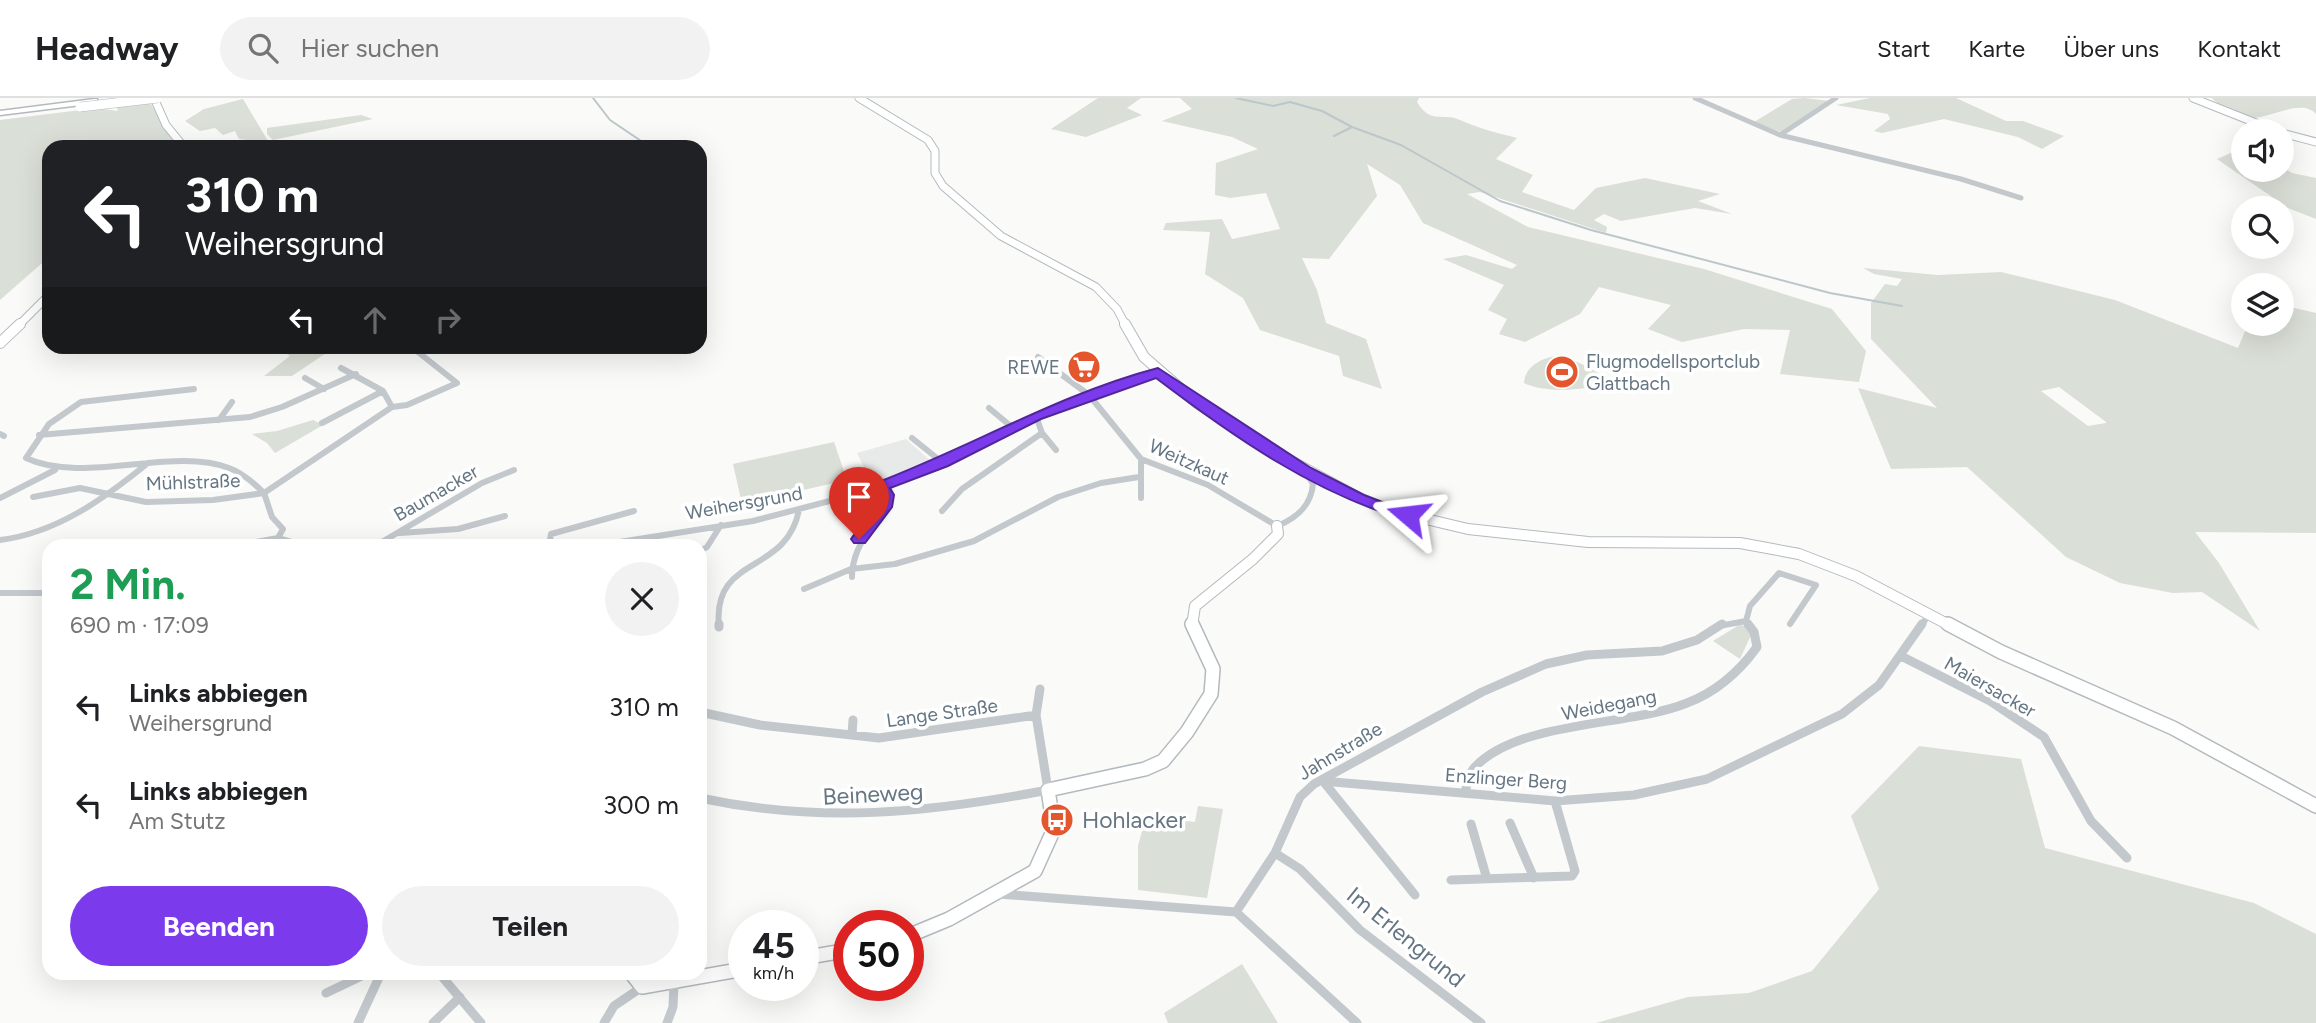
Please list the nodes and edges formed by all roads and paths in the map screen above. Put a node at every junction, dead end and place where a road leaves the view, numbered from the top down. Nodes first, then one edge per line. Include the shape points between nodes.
1 (122, 98) edge
2 (156, 98) edge
3 (859, 98) edge
4 (1695, 98) edge
5 (1836, 98) edge
6 (2193, 98) edge
7 (80, 105) junction
8 (0, 115) edge
9 (2246, 119) edge
10 (1780, 135) junction
11 (2294, 136) edge
12 (178, 140) edge
13 (2316, 142) edge
14 (2021, 198) dead end
15 (42, 302) edge
16 (0, 343) edge
17 (421, 354) edge
18 (1038, 357) dead end
19 (341, 368) dead end
20 (1158, 372) junction
21 (356, 374) junction
22 (305, 379) dead end
23 (194, 389) dead end
24 (324, 389) junction
25 (383, 391) junction
26 (1089, 395) junction
27 (232, 402) dead end
28 (392, 407) junction
29 (989, 408) dead end
30 (1037, 416) junction
31 (219, 420) junction
32 (322, 423) dead end
33 (1013, 428) junction
34 (1042, 433) junction
35 (39, 436) junction
36 (912, 438) dead end
37 (1056, 450) dead end
38 (1141, 458) junction
39 (148, 463) junction
40 (943, 463) junction
41 (59, 468) junction
42 (514, 470) dead end
43 (1306, 471) junction
44 (1139, 477) junction
45 (881, 486) junction
46 (264, 493) junction
47 (110, 494) junction
48 (33, 497) dead end
49 (0, 498) edge
50 (1141, 498) dead end
51 (799, 510) junction
52 (634, 511) dead end
53 (942, 511) dead end
54 (506, 516) dead end
55 (721, 526) junction
56 (1277, 526) junction
57 (399, 533) junction
58 (278, 538) junction
59 (272, 539) edge
60 (281, 539) edge
61 (388, 539) edge
62 (550, 539) edge
63 (638, 539) edge
64 (0, 540) edge
65 (707, 547) edge
66 (852, 573) junction
67 (804, 589) dead end
68 (0, 593) edge
69 (42, 593) edge
70 (1930, 613) junction
71 (1746, 621) junction
72 (1790, 624) dead end
73 (719, 627) dead end
74 (1900, 656) junction
75 (1040, 690) dead end
76 (707, 713) edge
77 (1036, 715) junction
78 (853, 720) dead end
79 (852, 735) junction
80 (1318, 782) junction
81 (1048, 790) junction
82 (1465, 793) junction
83 (707, 800) edge
84 (1555, 801) junction
85 (2316, 806) edge
86 (1510, 823) dead end
87 (1471, 824) dead end
88 (1275, 853) junction
89 (2127, 858) dead end
90 (1534, 878) junction
91 (1488, 879) junction
92 (1451, 880) dead end
93 (998, 894) junction
94 (1415, 895) dead end
95 (1236, 912) junction
96 (924, 929) edge
97 (728, 972) edge
98 (707, 976) edge
99 (353, 980) edge
100 (378, 980) edge
101 (445, 980) edge
102 (636, 980) edge
103 (689, 980) edge
104 (674, 983) junction
105 (642, 987) junction
106 (326, 993) dead end
107 (460, 997) junction
108 (358, 1023) edge
109 (433, 1023) edge
110 (481, 1023) edge
111 (604, 1023) edge
112 (667, 1023) edge
113 (1357, 1023) edge
114 (1481, 1023) edge

1 - 7 highway, bridge
2 - 7 highway, bridge
2 - 12 main road via 166,125
3 - 20 main road via 928,140 935,151 935,173 943,186 1001,236 1096,287 1117,309 1144,357
4 - 10 street
5 - 10 street
6 - 9 main road
7 - 8 highway
10 - 14 street
11 - 13 main road
15 - 16 main road
17 - 28 street via 457,383
18 - 26 street, Weitzkaut
19 - 21 street
20 - 26 street, Weihersgrund
20 - 43 main road via 1197,403
21 - 24 street
21 - 25 street
22 - 24 street
23 - 35 street via 81,402 52,417
24 - 31 street via 250,417
25 - 28 street
25 - 32 street
26 - 30 street, Weihersgrund
26 - 38 street, Weitzkaut
27 - 31 street
28 - 46 street
29 - 33 street
30 - 33 street, Weihersgrund
30 - 34 street
31 - 35 street
33 - 40 street, Weihersgrund
34 - 37 street
34 - 53 street via 1026,450 955,493
35 - 41 street via 26,458 32,465
36 - 40 street
38 - 44 street
38 - 56 street, Weitzkaut via 1208,485
39 - 41 street
39 - 46 street via 225,466
39 - 47 street
40 - 45 street, Weihersgrund
41 - 49 street
42 - 57 street, Baumacker via 482,483
43 - 56 street via 1313,484 1309,499 1300,513
43 - 70 main road via 1391,511 1468,529 1588,542 1740,543 1799,554
44 - 50 street
44 - 66 street via 1058,497 974,541
45 - 51 street, Weihersgrund
45 - 66 street via 887,495 884,507 859,539
46 - 47 street, Mühlstraße via 146,502
46 - 58 street, Mühlstraße via 272,517 283,530
47 - 48 street, Mühlstraße via 80,488
47 - 64 street via 29,537
51 - 55 street, Weihersgrund
51 - 73 street via 799,524 786,545 723,588 715,604
52 - 62 street via 551,534
54 - 57 street via 458,529
55 - 63 street, Weihersgrund
55 - 65 street
56 - 81 main road via 1278,534 1258,554 1195,606 1191,623 1213,670 1211,694 1163,761
57 - 61 street, Baumacker
58 - 59 street
58 - 60 street
66 - 67 street
68 - 69 street
70 - 74 street, Enzlinger Berg
70 - 85 main road via 2001,652 2173,728
71 - 72 street via 1750,606 1779,573 1816,585
71 - 80 street, Jahnstraße via 1724,623 1697,640 1662,651 1587,655 1546,664 1482,692
71 - 82 street, Weidegang via 1757,647 1742,668 1712,690 1680,706 1636,719 1571,728 1516,744 1477,765
74 - 84 street, Enzlinger Berg via 1879,685 1842,714 1707,779 1634,794
74 - 89 street, Maiersacker via 1990,701 2044,737 2091,821
75 - 77 street
76 - 79 street, Lange Straße
77 - 79 street, Lange Straße via 879,738
77 - 81 street
78 - 79 street
80 - 82 street, Enzlinger Berg
80 - 88 street, Jahnstraße via 1300,797
80 - 94 street
81 - 83 street, Beineweg via 964,807 872,816 806,816
81 - 93 main road via 1054,829 1035,871
82 - 84 street, Enzlinger Berg
84 - 90 street via 1575,871 1569,877
86 - 90 street
87 - 91 street
88 - 95 street, Jahnstraße
88 - 114 street, Im Erlengrund via 1300,869 1360,930
90 - 91 street
91 - 92 street
93 - 95 street
93 - 96 main road
95 - 113 street
97 - 98 main road
99 - 106 street
100 - 108 street
101 - 107 street
102 - 105 main road
103 - 104 main road
104 - 105 main road
104 - 112 street
105 - 111 street via 614,1006
107 - 109 street
107 - 110 street

